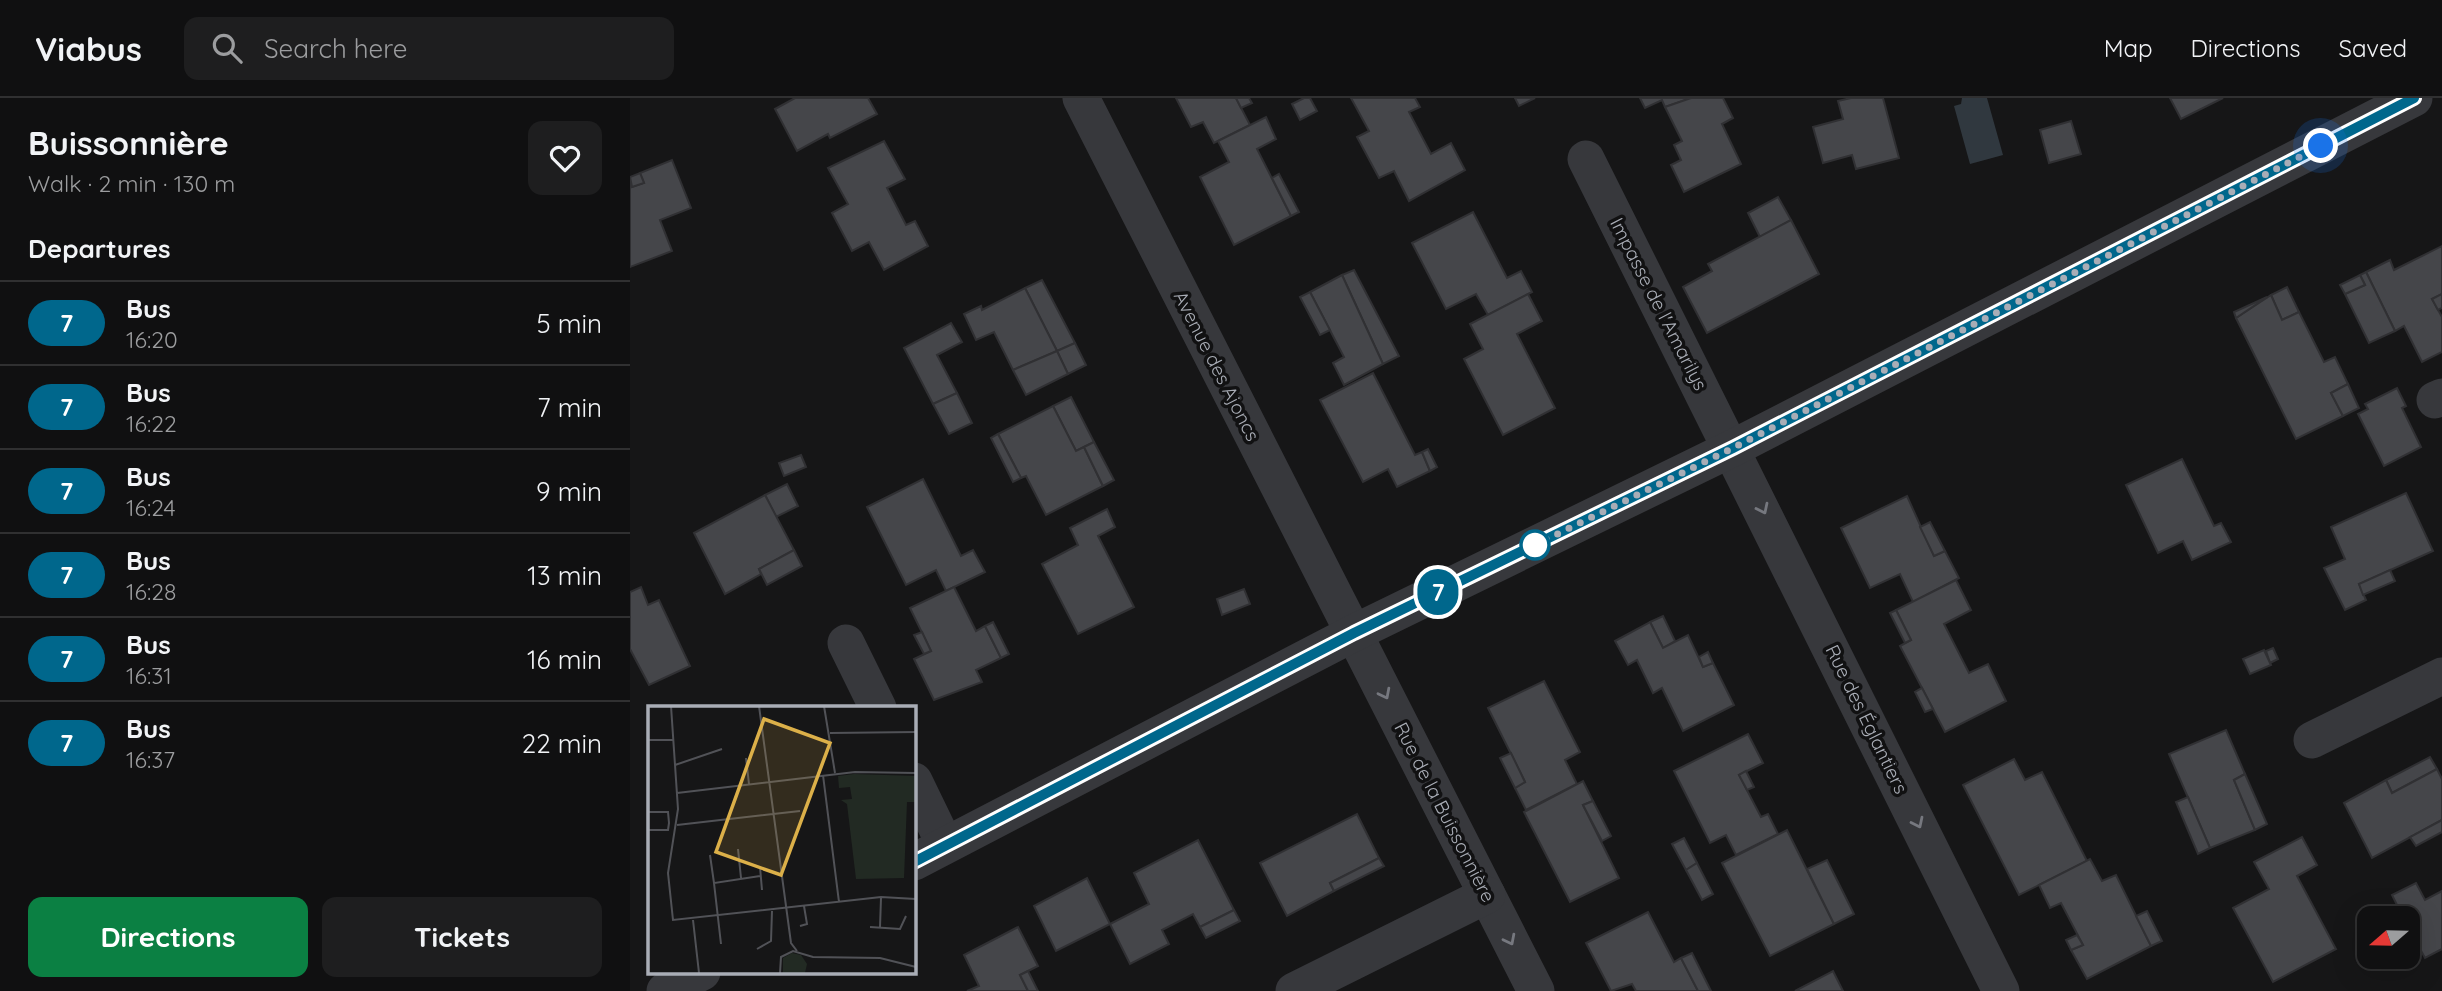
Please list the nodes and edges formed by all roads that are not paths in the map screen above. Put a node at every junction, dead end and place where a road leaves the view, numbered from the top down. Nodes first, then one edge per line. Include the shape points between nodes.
1 (1081, 98) edge
2 (2414, 98) edge
3 (1586, 159) dead end
4 (1733, 448) junction
5 (1354, 633) junction
6 (846, 643) dead end
7 (2442, 676) edge
8 (877, 706) edge
9 (2312, 740) dead end
10 (915, 786) edge
11 (929, 854) edge
12 (1487, 895) junction
13 (698, 974) edge
14 (666, 991) edge
15 (1294, 991) edge
16 (1536, 991) edge
17 (2001, 991) edge

1 - 5 street, Avenue des Ajoncs
2 - 4 street
3 - 4 street, Impasse de l'Amarilys
4 - 5 street
4 -> 17 street, Rue des Églantiers
5 - 11 street
5 -> 12 street, Rue de la Buissonnière
6 - 8 street
7 - 9 street
10 - 11 street
12 - 15 street
12 -> 16 street, Rue de la Buissonnière
13 - 14 street

